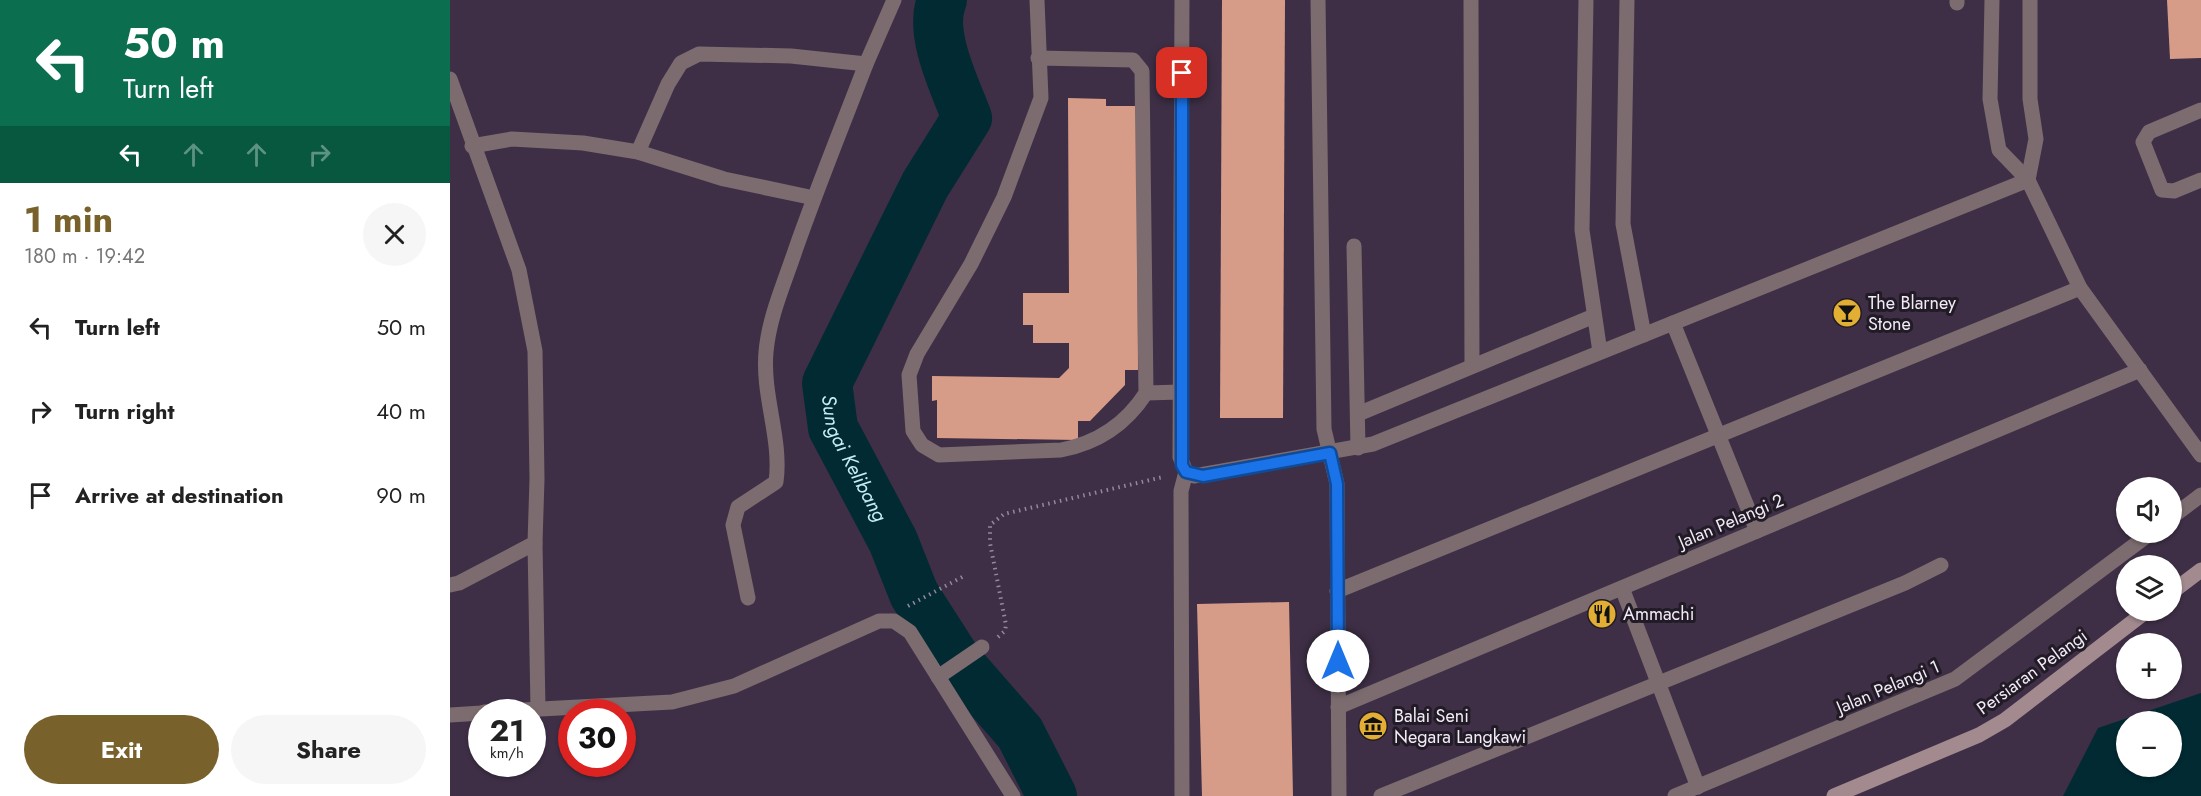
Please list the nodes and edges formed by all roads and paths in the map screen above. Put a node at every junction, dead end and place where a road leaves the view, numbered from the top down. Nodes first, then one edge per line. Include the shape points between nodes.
1 (894, 0) edge
2 (1038, 0) edge
3 (1182, 0) edge
4 (1318, 0) edge
5 (1471, 0) edge
6 (1586, 0) edge
7 (1627, 0) edge
8 (1992, 0) edge
9 (2030, 0) edge
10 (1038, 58) junction
11 (866, 64) junction
12 (450, 79) edge
13 (2201, 110) edge
14 (472, 147) junction
15 (638, 153) junction
16 (2028, 180) junction
17 (2201, 180) edge
18 (814, 198) junction
19 (1354, 246) dead end
20 (2080, 288) junction
21 (1594, 316) junction
22 (1673, 323) junction
23 (1644, 335) junction
24 (1600, 352) junction
25 (1472, 366) junction
26 (2139, 370) junction
27 (1180, 392) junction
28 (1146, 393) junction
29 (1358, 414) junction
30 (1718, 436) junction
31 (1358, 448) junction
32 (1330, 453) junction
33 (2201, 455) edge
34 (1186, 472) junction
35 (2201, 495) edge
36 (2182, 509) edge
37 (1756, 531) junction
38 (535, 543) junction
39 (2137, 543) edge
40 (1941, 565) dead end
41 (2201, 570) edge
42 (966, 575) dead end
43 (2182, 584) edge
44 (450, 585) edge
45 (1622, 588) junction
46 (1337, 591) junction
47 (748, 598) dead end
48 (902, 609) dead end
49 (2134, 621) edge
50 (982, 647) joint
51 (938, 677) junction
52 (1658, 684) junction
53 (538, 699) edge
54 (1338, 707) junction
55 (546, 709) edge
56 (468, 714) edge
57 (450, 715) edge
58 (1698, 787) junction
59 (1013, 796) edge
60 (1182, 796) edge
61 (1339, 796) edge
62 (1381, 796) edge
63 (1674, 796) edge
64 (1834, 796) edge

1 - 11 street
2 - 10 street
3 - 27 street
4 - 32 street via 1324,429
5 - 25 street
6 - 21 street via 1582,230
7 - 23 street via 1623,224
8 - 16 street via 1990,99 1999,150
9 - 16 street via 2030,99 2036,139
10 - 28 street via 1133,60 1142,70
10 - 28 street via 1041,98 1004,197 972,264 917,354 909,375 913,431 922,445 939,455 1061,450 1081,446 1112,431 1136,409
11 - 15 street via 791,56 699,54 681,63 668,84
11 - 18 street
12 - 14 street
13 - 17 street via 2149,132 2144,142 2163,190
14 - 15 street via 512,139 583,143
14 - 38 street via 519,270 535,351
15 - 18 street via 724,179
16 - 20 street
16 - 22 street
18 - 47 street via 774,309 766,352 768,402 779,460 776,482 738,507 733,525
19 - 29 street
20 - 26 street
20 - 30 street
21 - 24 street
21 - 25 street
22 - 23 street
22 - 30 street
23 - 24 street
24 - 31 street
25 - 29 street
26 - 33 street
26 - 37 street, Jalan Pelangi 2
27 - 28 street
27 - 34 street via 1180,457
29 - 31 street
30 - 37 street
30 - 46 street
31 - 32 street
32 - 34 street via 1203,476
32 - 46 street via 1337,484
34 - 50 path via 1004,514 990,525 1006,625 1005,631
34 - 60 street via 1181,491
35 - 36 street
37 - 45 street, Jalan Pelangi 2
38 - 44 street via 459,584
38 - 53 street
39 - 58 street, Jalan Pelangi 1 via 1955,679
40 - 52 street
41 - 43 street
42 - 48 path
45 - 52 street
45 - 54 street, Jalan Pelangi 2
46 - 54 street
49 - 64 street, Persiaran Pelangi via 1979,735
50 - 51 street
51 - 55 street via 910,632 894,621 879,621 734,686 672,702
51 - 59 street
52 - 58 street
52 - 62 street
54 - 61 street
56 - 57 street
58 - 63 street, Jalan Pelangi 1

